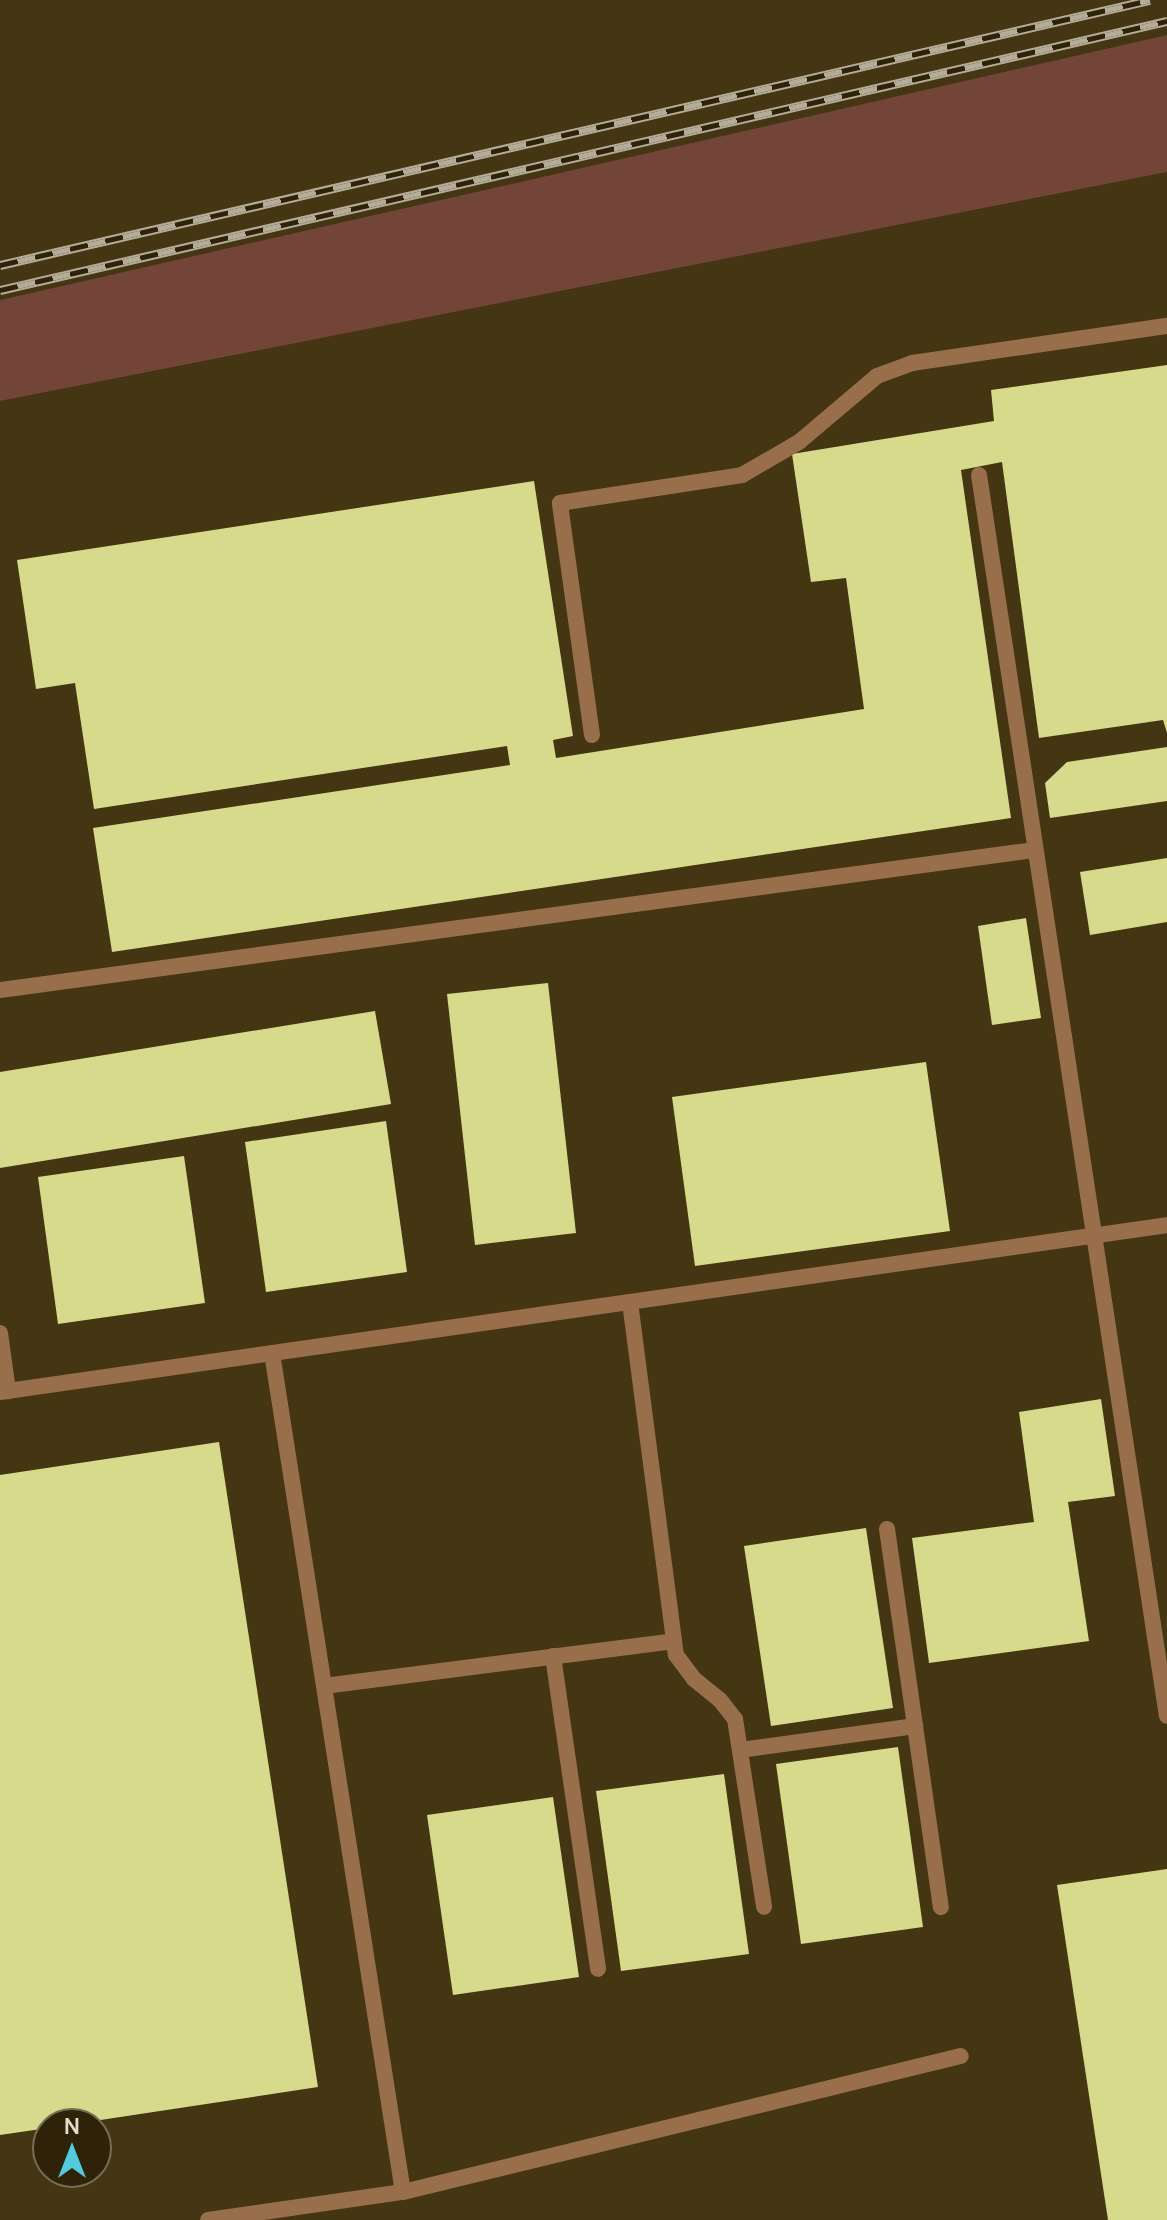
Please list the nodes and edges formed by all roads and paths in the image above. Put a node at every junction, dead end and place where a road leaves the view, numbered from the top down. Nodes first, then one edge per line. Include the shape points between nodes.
1 (1167, 326) edge
2 (979, 475) dead end
3 (592, 735) dead end
4 (1034, 850) junction
5 (0, 990) edge
6 (1167, 1225) edge
7 (1092, 1235) junction
8 (630, 1302) junction
9 (0, 1333) edge
10 (272, 1353) junction
11 (4, 1391) edge
12 (887, 1529) dead end
13 (674, 1641) junction
14 (553, 1656) junction
15 (324, 1686) junction
16 (1167, 1716) edge
17 (915, 1726) junction
18 (740, 1750) junction
19 (764, 1907) dead end
20 (941, 1907) dead end
21 (598, 1969) dead end
22 (961, 2056) dead end
23 (403, 2192) junction
24 (208, 2220) edge

1 - 3 lane via 912,363 877,376 799,442 742,475 560,503
2 - 4 lane
4 - 5 lane
4 - 7 lane
6 - 7 lane
7 - 8 lane
7 - 16 lane
8 - 10 lane
8 - 13 lane
9 - 11 lane
10 - 11 lane
10 - 15 lane
12 - 17 lane
13 - 14 lane
13 - 18 lane via 676,1655 694,1679 735,1719
14 - 15 lane
14 - 21 lane
15 - 23 lane
17 - 18 lane
17 - 20 lane
18 - 19 lane
22 - 23 lane
23 - 24 lane

